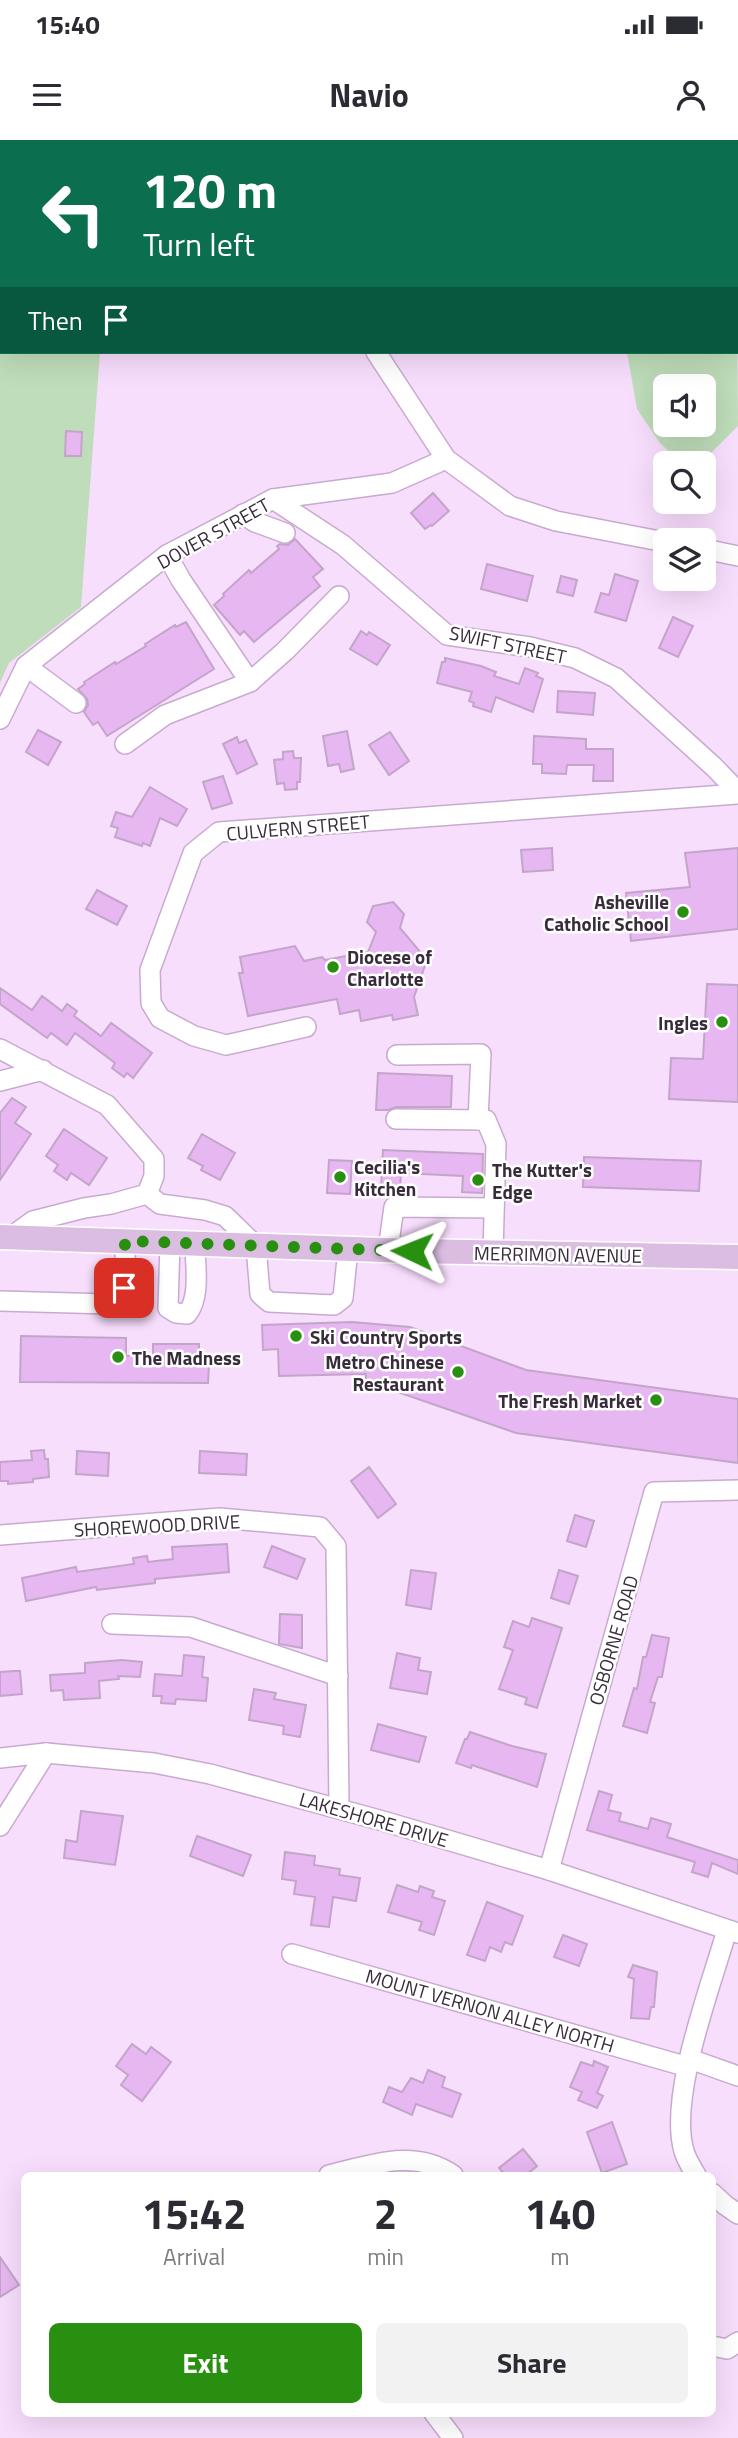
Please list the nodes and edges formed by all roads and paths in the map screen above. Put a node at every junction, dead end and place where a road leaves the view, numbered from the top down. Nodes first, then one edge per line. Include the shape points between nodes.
1 (377, 354) edge
2 (446, 459) junction
3 (273, 499) junction
4 (243, 514) junction
5 (285, 533) dead end
6 (653, 540) edge
7 (716, 551) edge
8 (167, 555) junction
9 (738, 556) edge
10 (339, 596) dead end
11 (26, 666) junction
12 (250, 682) junction
13 (76, 703) dead end
14 (0, 719) edge
15 (125, 744) dead end
16 (738, 793) edge
17 (306, 1027) dead end
18 (0, 1049) edge
19 (397, 1055) dead end
20 (43, 1070) junction
21 (0, 1081) edge
22 (396, 1119) dead end
23 (478, 1120) junction
24 (147, 1194) junction
25 (494, 1208) junction
26 (5, 1237) edge
27 (125, 1241) junction
28 (170, 1243) junction
29 (195, 1244) junction
30 (256, 1246) junction
31 (348, 1249) junction
32 (388, 1250) junction
33 (493, 1253) junction
34 (738, 1257) edge
35 (0, 1301) edge
36 (738, 1490) edge
37 (0, 1535) edge
38 (112, 1624) dead end
39 (338, 1676) junction
40 (46, 1753) junction
41 (0, 1758) edge
42 (339, 1808) junction
43 (0, 1826) edge
44 (549, 1870) junction
45 (733, 1932) edge
46 (292, 1954) dead end
47 (689, 2063) junction
48 (738, 2076) edge
49 (340, 2172) edge
50 (446, 2172) edge
51 (694, 2172) edge
52 (716, 2197) edge
53 (738, 2214) edge
54 (738, 2342) edge
55 (716, 2347) edge
56 (437, 2417) edge
57 (453, 2438) edge

1 - 2 street
2 - 3 street, DOVER STREET via 392,483
2 - 6 street via 510,506 556,522
3 - 4 street, DOVER STREET
3 - 16 street, SWIFT STREET via 343,545 447,635 575,658 616,678
4 - 5 street
4 - 8 street, DOVER STREET
7 - 9 street
8 - 11 street, DOVER STREET
8 - 12 street
10 - 12 street
11 - 13 street
11 - 14 street, DOVER STREET
12 - 15 street via 165,715
16 - 17 street, CULVERN STREET via 219,832 193,853 150,970 151,1003 160,1018 194,1036 226,1045
18 - 20 street
19 - 23 street via 481,1054
20 - 21 street
20 - 24 street via 107,1105 153,1158 154,1176
22 - 23 street
23 - 25 street via 486,1121 496,1144
24 - 26 street via 33,1222
24 - 30 street via 160,1204 225,1216
25 - 32 street via 394,1208
25 - 33 street
26 - 27 main road, MERRIMON AVENUE
27 - 28 main road, MERRIMON AVENUE
27 - 35 street via 124,1288 108,1304
28 - 29 main road, MERRIMON AVENUE
28 - 29 street via 168,1308 187,1314 194,1307
29 - 30 main road, MERRIMON AVENUE
30 - 31 main road, MERRIMON AVENUE
30 - 31 street via 260,1294 269,1302 334,1305 343,1298
31 - 32 main road, MERRIMON AVENUE
32 - 33 main road, MERRIMON AVENUE
33 - 34 main road, MERRIMON AVENUE
36 - 44 street, OSBORNE ROAD via 654,1492
37 - 39 street, SHOREWOOD DRIVE via 220,1518 320,1527 336,1546
38 - 39 street via 191,1627
39 - 42 street, SHOREWOOD DRIVE
40 - 41 street, LAKESHORE DRIVE
40 - 42 street, LAKESHORE DRIVE via 165,1765
40 - 43 street
42 - 44 street, LAKESHORE DRIVE
44 - 45 street, LAKESHORE DRIVE
45 - 47 street
46 - 47 street, MOUNT VERNON ALLEY NORTH
47 - 48 street, MOUNT VERNON ALLEY NORTH
47 - 51 street via 679,2116 684,2152
49 - 50 street via 376,2162 420,2160
52 - 53 street
54 - 55 street via 727,2349
56 - 57 street

